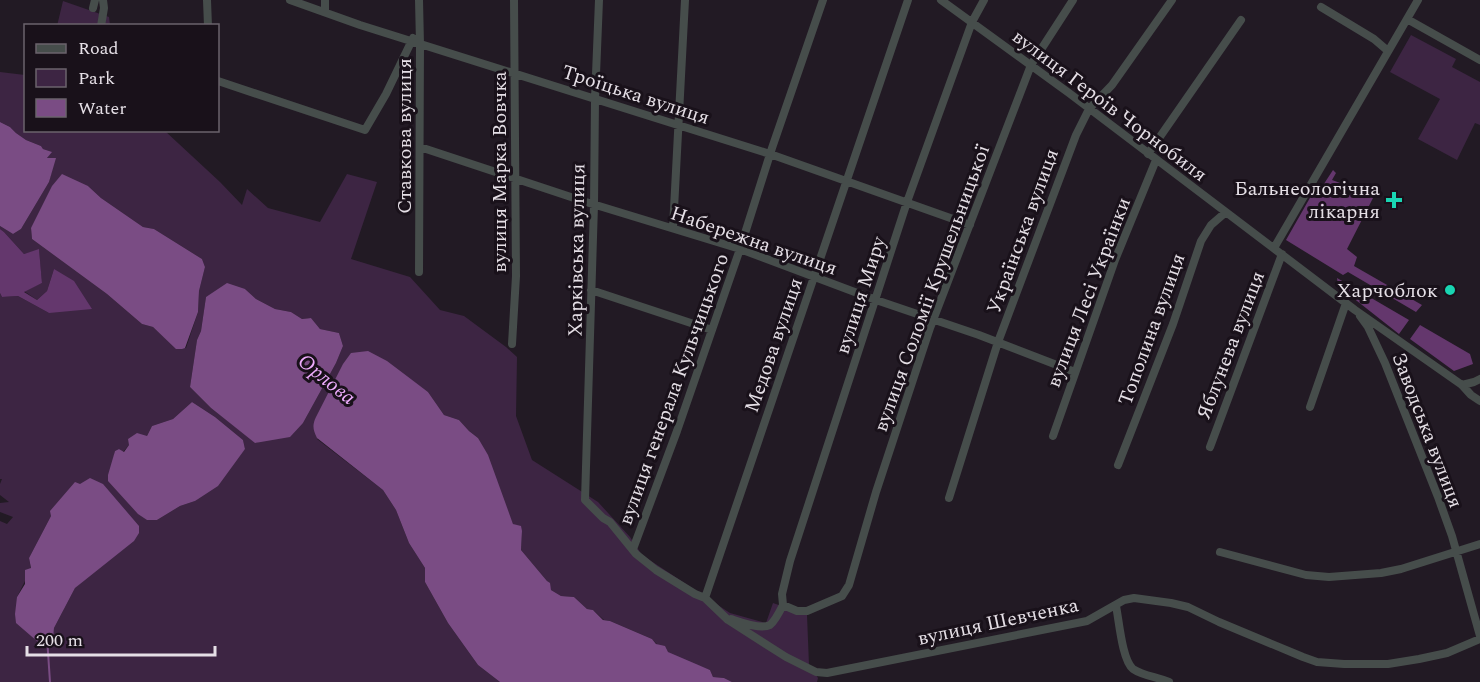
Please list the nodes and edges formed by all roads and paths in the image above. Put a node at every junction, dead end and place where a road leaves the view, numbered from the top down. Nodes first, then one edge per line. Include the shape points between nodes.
1 (103, 0) edge
2 (207, 0) edge
3 (290, 0) edge
4 (325, 0) edge
5 (418, 0) edge
6 (514, 0) edge
7 (599, 0) edge
8 (685, 0) edge
9 (823, 0) edge
10 (908, 0) edge
11 (940, 0) edge
12 (984, 0) edge
13 (1073, 0) edge
14 (1172, 0) edge
15 (1418, 0) edge
16 (1321, 7) dead end
17 (325, 12) junction
18 (1407, 19) junction
19 (1241, 20) dead end
20 (972, 22) junction
21 (101, 24) edge
22 (208, 24) edge
23 (419, 30) junction
24 (411, 41) junction
25 (420, 44) junction
26 (1388, 51) junction
27 (1480, 60) edge
28 (1030, 65) junction
29 (515, 73) junction
30 (219, 81) edge
31 (595, 99) junction
32 (1089, 109) junction
33 (678, 125) junction
34 (420, 147) junction
35 (770, 154) junction
36 (1148, 154) junction
37 (1156, 160) junction
38 (515, 179) junction
39 (847, 181) junction
40 (908, 202) junction
41 (594, 205) junction
42 (1226, 212) junction
43 (970, 225) junction
44 (673, 228) junction
45 (1274, 248) junction
46 (740, 249) junction
47 (1282, 254) junction
48 (419, 272) dead end
49 (814, 276) junction
50 (591, 290) junction
51 (876, 300) junction
52 (1346, 303) junction
53 (1355, 310) junction
54 (934, 319) junction
55 (712, 330) junction
56 (998, 342) junction
57 (512, 344) dead end
58 (1075, 372) junction
59 (1480, 379) edge
60 (1462, 385) junction
61 (1480, 401) edge
62 (1310, 407) dead end
63 (1053, 436) dead end
64 (1210, 447) dead end
65 (1118, 465) dead end
66 (949, 498) dead end
67 (1480, 544) edge
68 (633, 549) junction
69 (1457, 551) junction
70 (1220, 552) dead end
71 (705, 598) junction
72 (783, 605) junction
73 (1116, 606) junction
74 (725, 618) junction
75 (1480, 637) edge
76 (1169, 682) edge

1 - 21 street
2 - 22 street
3 - 17 street, Троїцька вулиця
4 - 17 street
5 - 23 street, Ставкова вулиця
6 - 29 street, вулиця Марка Вовчка
7 - 31 street, Харківська вулиця
8 - 33 street
9 - 35 street, вулиця генерала Кульчицького
10 - 39 street, Медова вулиця
11 - 20 street, вулиця Героїв Чорнобиля
12 - 20 street, вулиця Миру
13 - 28 street, вулиця Соломії Крушельницької
14 - 32 street, Українська вулиця via 1112,85
15 - 18 street
16 - 26 street
17 - 24 street, Троїцька вулиця
18 - 26 street
18 - 27 street
19 - 36 street
20 - 28 street, вулиця Героїв Чорнобиля
20 - 40 street, вулиця Миру
23 - 24 street
23 - 25 street, Ставкова вулиця
24 - 25 street, Троїцька вулиця
24 - 30 street via 365,130
25 - 29 street, Троїцька вулиця
25 - 34 street, Ставкова вулиця
26 - 45 street
28 - 32 street, вулиця Героїв Чорнобиля
28 - 43 street, вулиця Соломії Крушельницької
29 - 31 street, Троїцька вулиця
29 - 38 street, вулиця Марка Вовчка
31 - 33 street, Троїцька вулиця
31 - 41 street, Харківська вулиця
32 - 36 street, вулиця Героїв Чорнобиля
32 - 56 street, Українська вулиця
33 - 35 street, Троїцька вулиця
33 - 44 street
34 - 38 street, Набережна вулиця
34 - 48 street, Ставкова вулиця
35 - 39 street, Троїцька вулиця
35 - 46 street, вулиця генерала Кульчицького
36 - 37 street, вулиця Героїв Чорнобиля
37 - 42 street, вулиця Героїв Чорнобиля
37 - 58 street, вулиця Лесі Українки
38 - 41 street, Набережна вулиця
38 - 57 street, вулиця Марка Вовчка
39 - 40 street, Троїцька вулиця
39 - 49 street, Медова вулиця
40 - 43 street, Троїцька вулиця
40 - 51 street, вулиця Миру
41 - 44 street, Набережна вулиця
41 - 50 street, Харківська вулиця
42 - 45 street, вулиця Героїв Чорнобиля
42 - 65 street, Тополина вулиця via 1211,225 1201,242
43 - 54 street, вулиця Соломії Крушельницької
44 - 46 street, Набережна вулиця
45 - 47 street, вулиця Героїв Чорнобиля
46 - 49 street, Набережна вулиця
46 - 55 street, вулиця генерала Кульчицького
47 - 52 street, вулиця Героїв Чорнобиля
47 - 64 street, Яблунева вулиця
49 - 51 street, Набережна вулиця
49 - 71 street, Медова вулиця
50 - 55 street
50 - 68 street, Харківська вулиця via 585,500
51 - 54 street, Набережна вулиця
51 - 72 street, вулиця Миру via 790,561
52 - 53 street, вулиця Героїв Чорнобиля
52 - 62 street
53 - 60 street, вулиця Героїв Чорнобиля
53 - 69 street, Заводська вулиця via 1385,363
54 - 56 street, Набережна вулиця
54 - 72 street, вулиця Соломії Крушельницької via 849,585 842,596 802,612
55 - 68 street, вулиця генерала Кульчицького
56 - 58 street, Набережна вулиця
56 - 66 street, Українська вулиця
58 - 63 street, вулиця Лесі Українки
59 - 60 street
60 - 61 street, вулиця Героїв Чорнобиля
67 - 69 street
68 - 71 street via 656,570
69 - 70 street via 1401,569 1329,577 1306,575
69 - 75 street, Заводська вулиця
71 - 74 street
72 - 74 street via 766,627
73 - 74 street, вулиця Шевченка via 1087,621 827,673 807,668
73 - 75 street, вулиця Шевченка via 1134,598 1188,607 1317,662 1388,664 1447,653
73 - 76 street via 1132,669

